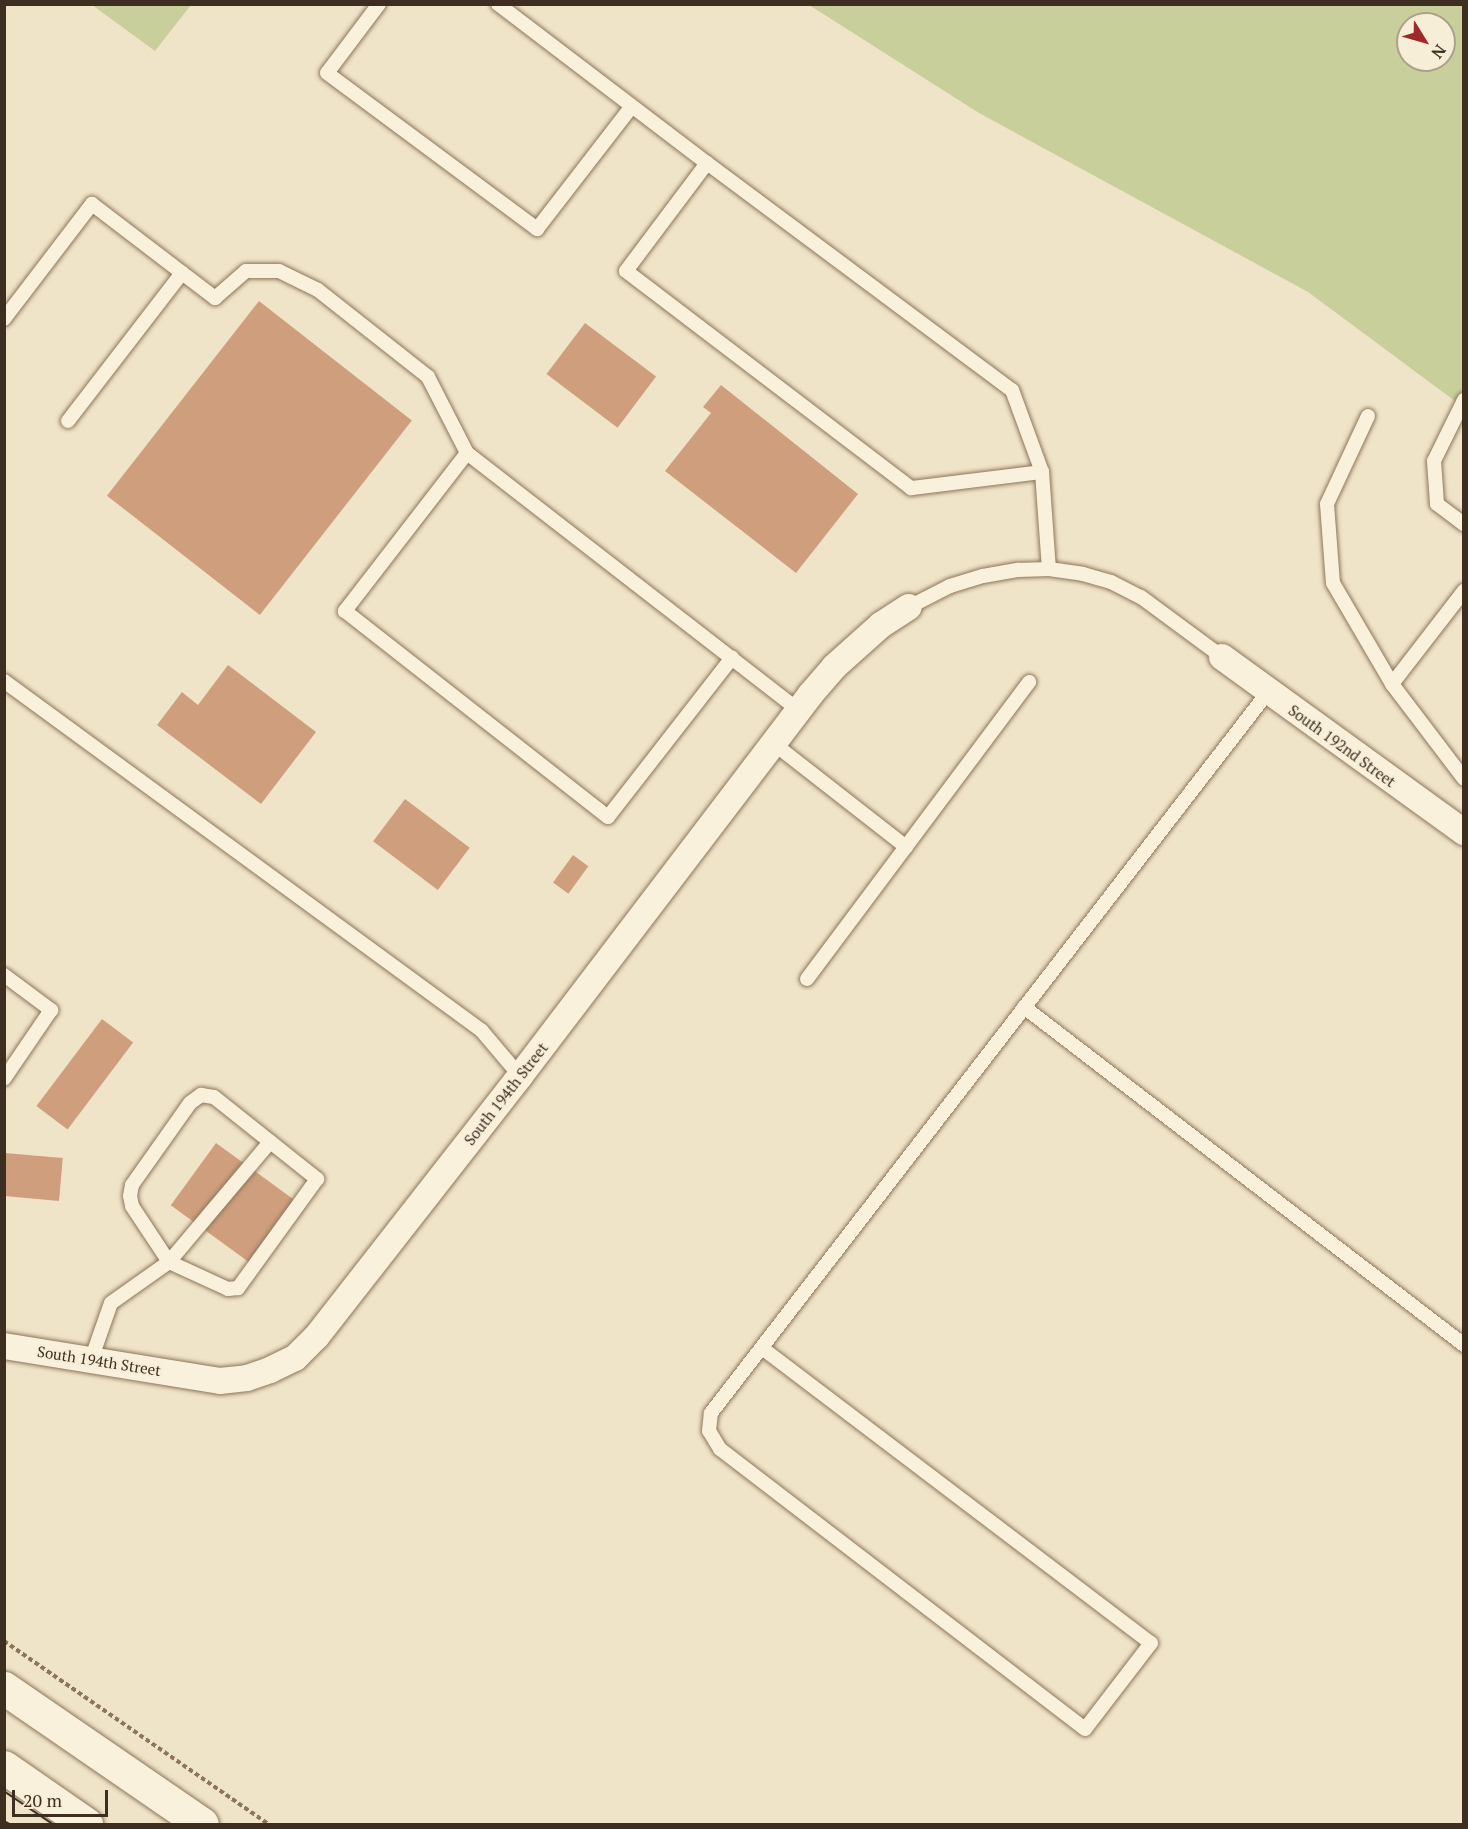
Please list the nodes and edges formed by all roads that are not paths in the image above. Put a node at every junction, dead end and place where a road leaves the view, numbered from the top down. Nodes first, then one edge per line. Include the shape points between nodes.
1 (379, 4) edge
2 (498, 4) edge
3 (632, 106) junction
4 (707, 163) junction
5 (182, 273) junction
6 (4, 319) edge
7 (1464, 400) edge
8 (1368, 416) dead end
9 (68, 421) dead end
10 (468, 453) junction
11 (1042, 472) junction
12 (1464, 524) edge
13 (1049, 569) junction
14 (1464, 591) edge
15 (909, 607) joint
16 (1222, 657) joint
17 (732, 658) junction
18 (4, 681) edge
19 (1029, 682) dead end
20 (1392, 684) junction
21 (1268, 692) junction
22 (798, 710) junction
23 (773, 743) junction
24 (1464, 779) edge
25 (1464, 832) edge
26 (906, 847) junction
27 (4, 975) edge
28 (807, 979) dead end
29 (1024, 1007) junction
30 (520, 1076) junction
31 (4, 1079) edge
32 (270, 1142) junction
33 (169, 1262) junction
34 (1464, 1345) edge
35 (4, 1346) edge
36 (762, 1348) junction
37 (91, 1360) junction
38 (4, 1688) edge
39 (4, 1767) edge
40 (86, 1824) edge
41 (202, 1824) edge

1 - 3 lane via 327,73 537,229
2 - 3 lane
3 - 4 lane
4 - 11 lane via 1012,390
4 - 11 lane via 626,271 911,488
5 - 6 lane via 92,204
5 - 9 lane
5 - 10 lane via 215,298 246,271 279,271 318,290 428,377
7 - 12 lane via 1434,461 1437,504
8 - 20 lane via 1327,504 1333,583
10 - 17 lane
10 - 17 lane via 345,611 608,817
11 - 13 lane
13 - 15 lane via 983,576 950,585
13 - 16 lane via 1111,582 1141,597
14 - 20 lane
15 - 22 street, South 194th Street via 881,625 834,667
16 - 21 street, South 192nd Street
17 - 22 lane
18 - 30 lane via 482,1031
19 - 26 lane
20 - 24 lane
21 - 25 street, South 192nd Street
21 - 29 lane
22 - 23 street, South 194th Street
23 - 26 lane
23 - 30 street, South 194th Street
26 - 28 lane
27 - 31 lane via 51,1010
29 - 34 lane
29 - 36 lane
30 - 37 street, South 194th Street via 317,1336 294,1358 247,1378 220,1381
32 - 33 lane
32 - 33 lane via 317,1179 244,1284 228,1289
32 - 33 lane via 214,1097 201,1095 190,1103 132,1185 130,1196 132,1206
33 - 37 lane via 111,1303
35 - 37 street, South 194th Street
36 - 36 lane via 711,1413 709,1431 720,1449 1085,1729 1151,1643
38 - 41 main road
39 - 40 main road

